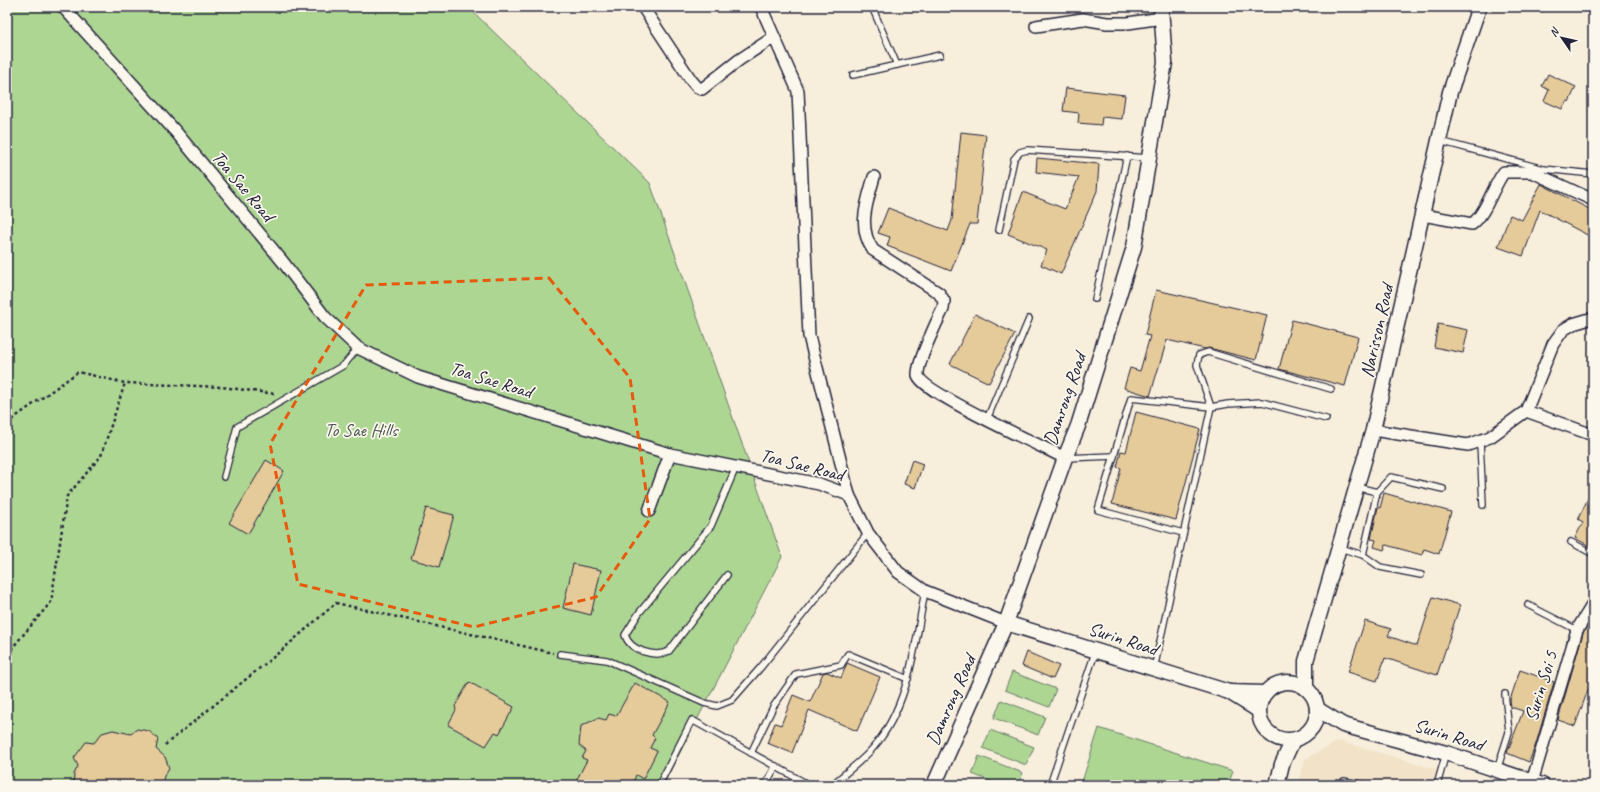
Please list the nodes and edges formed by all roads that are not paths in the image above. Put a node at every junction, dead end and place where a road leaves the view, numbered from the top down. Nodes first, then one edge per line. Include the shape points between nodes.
1 (63, 7) edge
2 (761, 7) edge
3 (872, 7) edge
4 (1479, 7) edge
5 (644, 9) dead end
6 (1161, 13) edge
7 (1036, 26) dead end
8 (774, 36) junction
9 (940, 55) dead end
10 (897, 65) junction
11 (853, 75) dead end
12 (1440, 141) junction
13 (1127, 156) junction
14 (1149, 158) junction
15 (1593, 174) edge
16 (874, 177) dead end
17 (1593, 200) edge
18 (1423, 215) junction
19 (999, 230) dead end
20 (1095, 300) dead end
21 (1593, 318) edge
22 (1029, 319) dead end
23 (358, 348) junction
24 (1330, 389) dead end
25 (1211, 407) junction
26 (1526, 411) junction
27 (987, 419) junction
28 (1326, 419) dead end
29 (1373, 430) junction
30 (1593, 435) edge
31 (1480, 442) junction
32 (670, 454) junction
33 (1114, 456) junction
34 (1065, 458) junction
35 (736, 467) junction
36 (224, 477) dead end
37 (1357, 487) junction
38 (1443, 489) dead end
39 (1377, 492) junction
40 (849, 495) junction
41 (1483, 505) dead end
42 (649, 511) dead end
43 (868, 533) junction
44 (1183, 533) junction
45 (1571, 542) dead end
46 (1339, 548) junction
47 (1593, 554) edge
48 (1363, 555) junction
49 (727, 575) dead end
50 (1421, 575) dead end
51 (925, 591) junction
52 (1593, 604) edge
53 (1528, 605) dead end
54 (1006, 623) junction
55 (1577, 630) junction
56 (1096, 650) junction
57 (560, 654) road end
58 (1306, 661) junction
59 (1154, 669) junction
60 (908, 679) junction
61 (1289, 682) junction
62 (1306, 688) junction
63 (1229, 692) junction
64 (1264, 693) junction
65 (1505, 694) dead end
66 (1317, 709) junction
67 (1258, 710) junction
68 (1343, 725) junction
69 (1313, 726) junction
70 (1276, 739) junction
71 (1293, 740) junction
72 (751, 753) junction
73 (1446, 753) junction
74 (1282, 764) junction
75 (776, 766) junction
76 (1497, 770) junction
77 (1537, 783) edge
78 (659, 785) edge
79 (765, 785) edge
80 (809, 785) edge
81 (832, 785) edge
82 (934, 785) edge
83 (1050, 785) edge
84 (1277, 785) edge
85 (1343, 785) edge
86 (1365, 785) edge
87 (1437, 785) edge

1 - 23 street, Toa Sae Road via 176,132 325,317
2 - 8 street
3 - 10 lane
4 - 12 street, Narisson Road via 1450,92
5 - 8 street via 691,80 702,89
6 - 7 street via 1128,23 1083,19
6 - 14 street, Damrong Road via 1165,62
8 - 40 street via 798,91 809,336
9 - 10 lane
10 - 11 lane
12 - 15 lane via 1544,169
12 - 18 street, Narisson Road
13 - 14 lane
13 - 19 lane via 1027,150 1020,152 1014,159
13 - 20 lane
14 - 34 street, Damrong Road via 1134,247 1078,426
16 - 27 street via 865,212 864,232 867,241 873,250 939,293 944,301 943,310 920,363 918,375 922,382 954,403
17 - 18 street via 1532,172 1504,172 1496,182 1478,220 1472,224
18 - 29 street, Narisson Road
21 - 26 street via 1563,330 1553,344
22 - 27 lane
23 - 32 street, Toa Sae Road via 418,377
23 - 36 lane via 344,364 237,427
24 - 25 lane via 1208,352 1199,355 1197,365
25 - 28 lane via 1262,402
25 - 33 lane via 1131,398
25 - 44 lane
26 - 30 street
26 - 31 street via 1490,438
27 - 34 street
29 - 31 street via 1468,445
29 - 37 street, Narisson Road
31 - 41 lane
32 - 35 street, Toa Sae Road
32 - 42 street
33 - 34 lane
33 - 44 lane via 1098,510
34 - 54 street, Damrong Road
35 - 40 street, Toa Sae Road via 819,484
35 - 49 lane via 711,526 639,613 625,635 628,643 638,650 661,655 669,651
37 - 39 lane
37 - 46 street, Narisson Road
38 - 39 lane via 1390,477
39 - 48 lane
40 - 43 street, Toa Sae Road
43 - 51 street, Toa Sae Road via 898,572
43 - 57 lane via 732,700 717,706 704,703 607,660
44 - 59 lane
45 - 47 lane
46 - 48 lane
46 - 58 street, Narisson Road
48 - 50 lane via 1380,567
51 - 54 street, Toa Sae Road
51 - 60 lane
52 - 55 street, Surin Soi 5
53 - 55 lane
54 - 56 street, Surin Road
54 - 82 street, Damrong Road
55 - 77 street, Surin Soi 5
56 - 59 street, Surin Road
56 - 83 lane
58 - 61 street, Narisson Road
58 - 62 street, Narisson Road
59 - 63 street, Surin Road
60 - 72 lane via 848,654 841,665 796,674 773,707
60 - 81 lane via 894,715 873,748
61 - 62 street via 1298,683
61 - 64 street via 1280,683
62 - 66 street via 1316,701
63 - 64 street, Surin Road
63 - 67 street, Surin Road
64 - 67 street
65 - 76 lane via 1509,732
66 - 68 street, Surin Road
66 - 69 street
67 - 70 street via 1263,728
68 - 69 street, Surin Road
68 - 73 street, Surin Road
69 - 71 street via 1301,737
70 - 71 street
70 - 74 street
71 - 74 street
72 - 75 lane
72 - 78 lane via 692,720
73 - 76 street, Surin Road
73 - 87 lane
74 - 84 street
75 - 79 lane
75 - 80 lane
76 - 77 street, Surin Road
85 - 86 lane via 1344,781

